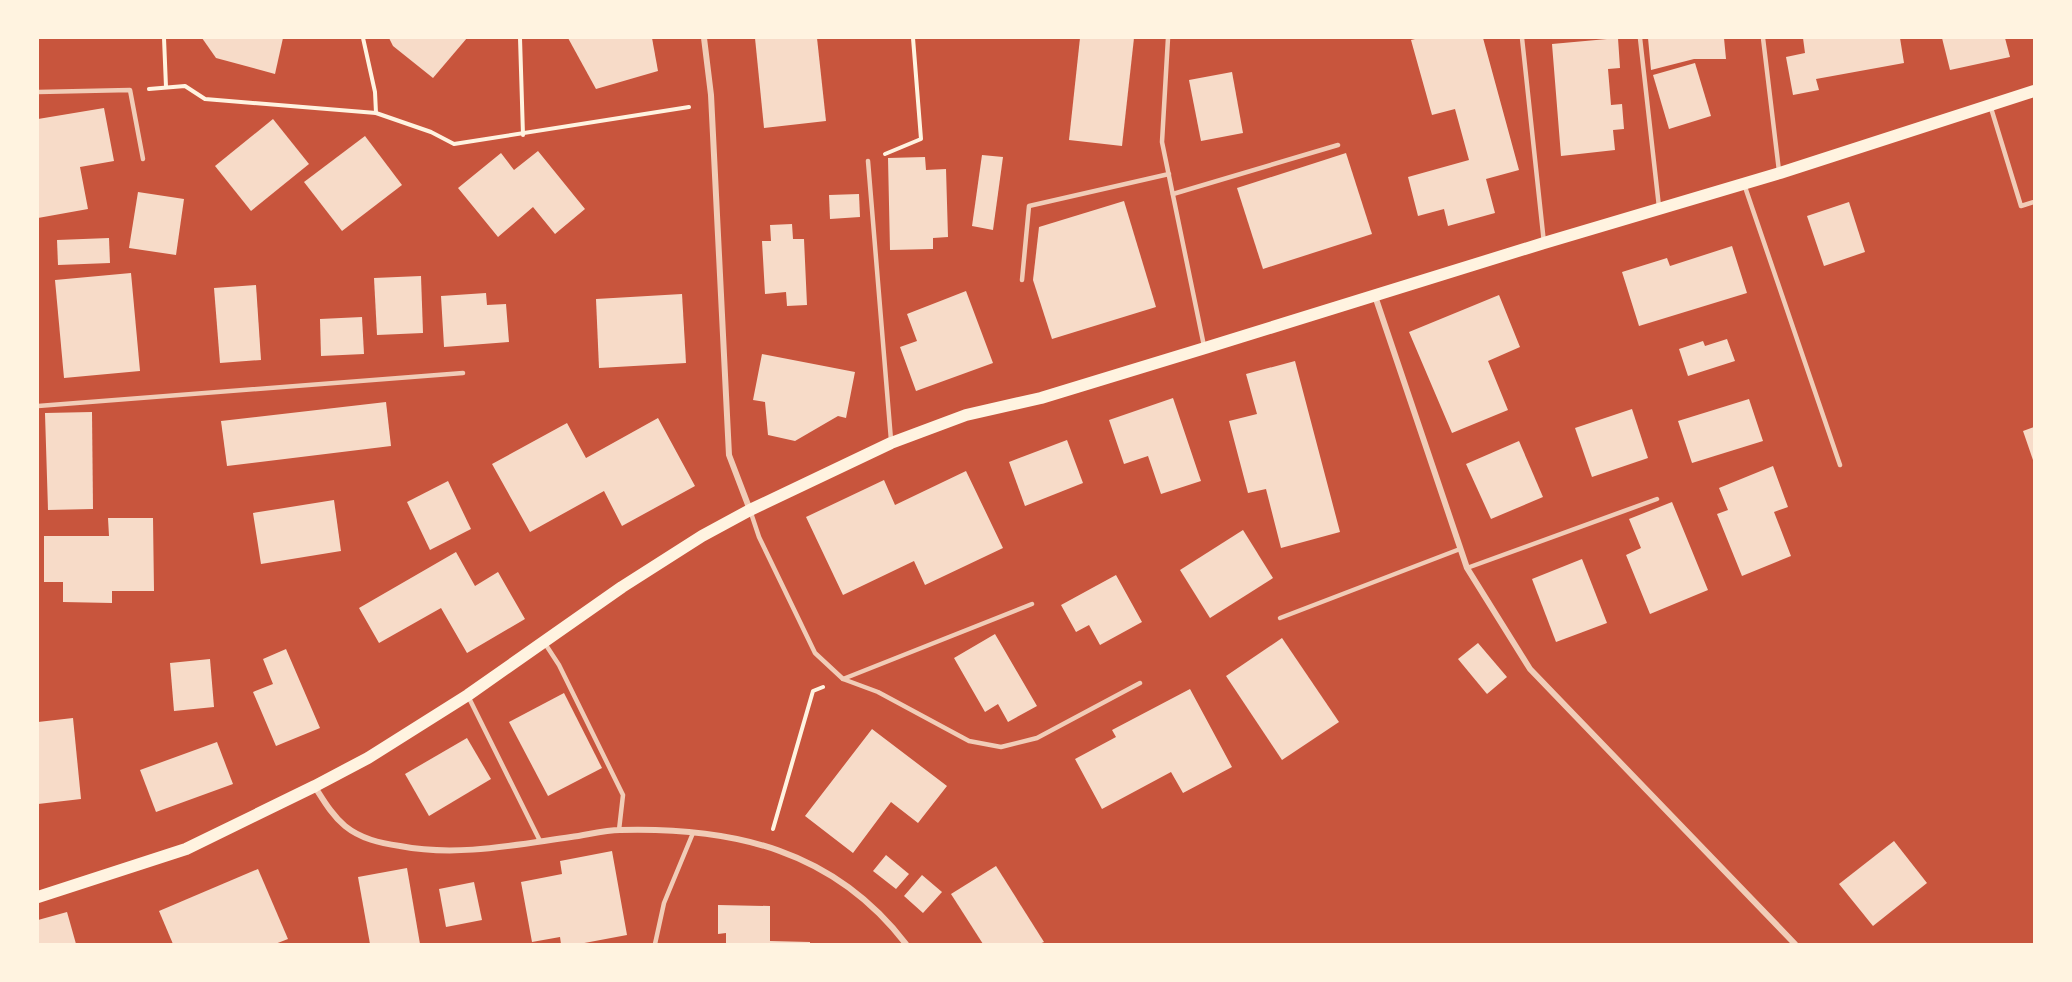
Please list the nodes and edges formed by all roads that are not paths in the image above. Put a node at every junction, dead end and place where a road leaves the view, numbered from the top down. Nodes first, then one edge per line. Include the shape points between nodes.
1 (705, 38) edge
2 (1168, 38) edge
3 (1522, 38) edge
4 (1640, 38) edge
5 (1763, 38) edge
6 (2034, 91) edge
7 (38, 92) edge
8 (1990, 105) junction
9 (1338, 145) dead end
10 (142, 159) dead end
11 (868, 161) road end
12 (1780, 173) junction
13 (1169, 174) junction
14 (1744, 184) junction
15 (1173, 194) junction
16 (2034, 202) edge
17 (1659, 209) junction
18 (1544, 243) junction
19 (1022, 280) dead end
20 (1375, 296) junction
21 (1204, 348) junction
22 (463, 373) dead end
23 (38, 406) edge
24 (891, 443) junction
25 (1840, 465) dead end
26 (1657, 499) dead end
27 (750, 510) junction
28 (1460, 549) junction
29 (1467, 568) junction
30 (1032, 604) dead end
31 (1280, 618) dead end
32 (544, 642) junction
33 (843, 679) junction
34 (1140, 683) dead end
35 (468, 695) junction
36 (315, 786) junction
37 (619, 830) junction
38 (693, 833) junction
39 (540, 841) junction
40 (38, 897) edge
41 (655, 945) edge
42 (906, 945) edge
43 (1795, 945) edge

1 - 27 street via 729,454
2 - 13 lane via 1162,142
3 - 18 lane
4 - 17 lane
5 - 12 lane
6 - 8 main road
7 - 10 lane via 130,90
8 - 12 main road
8 - 16 lane via 2021,206
9 - 15 lane
11 - 24 lane
12 - 14 main road
13 - 15 lane
13 - 19 lane via 1029,206
14 - 17 main road
14 - 25 lane
15 - 21 lane
17 - 18 main road
18 - 20 main road
20 - 21 main road
20 - 28 street
21 - 24 main road via 1041,398 966,415
22 - 23 lane
24 - 27 main road
26 - 29 lane
27 - 32 main road via 622,587
27 - 33 lane via 815,653
28 - 29 street
28 - 31 lane
29 - 43 street via 1530,669
30 - 33 lane
32 - 35 main road
32 - 37 lane via 560,665 623,795
33 - 34 lane via 878,692 969,741 1001,747 1036,738
35 - 36 main road via 368,758
35 - 39 lane
36 - 39 street via 346,826 379,843 458,852
36 - 40 main road via 186,849
37 - 38 street
37 - 39 street
38 - 41 lane via 664,903
38 - 42 street via 711,833 798,856 828,872 893,927

